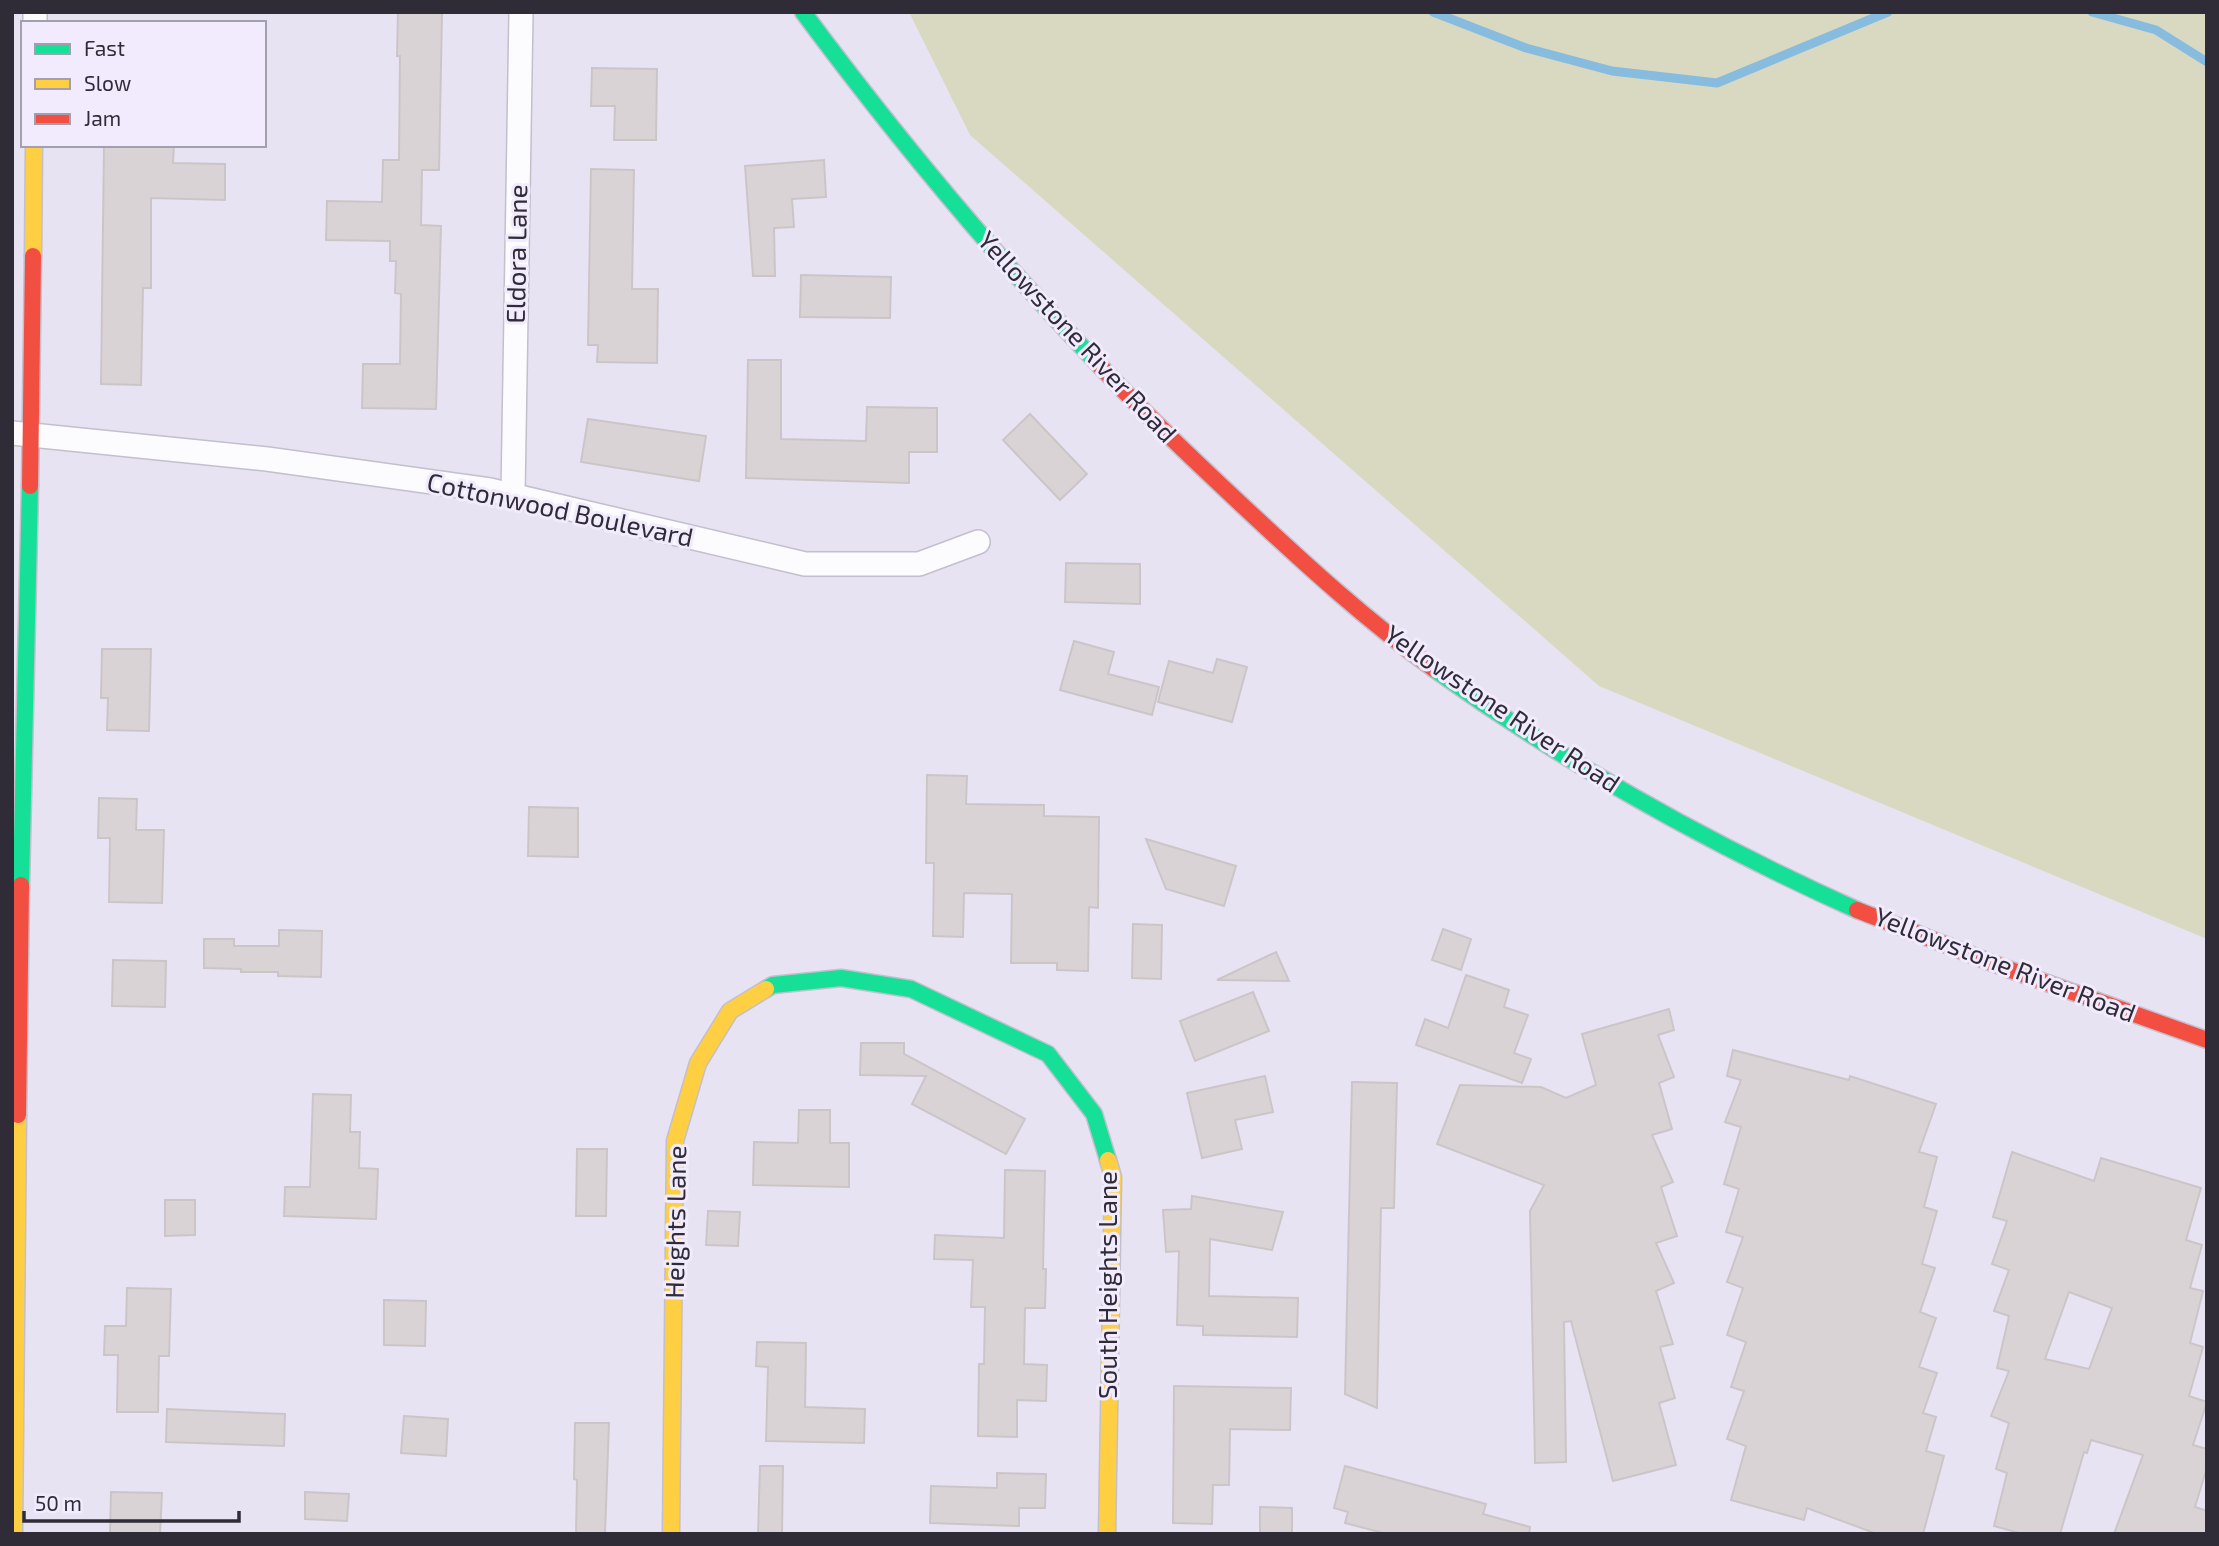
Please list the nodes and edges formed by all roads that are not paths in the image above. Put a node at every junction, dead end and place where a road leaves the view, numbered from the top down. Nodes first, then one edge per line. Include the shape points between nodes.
1 (521, 12) edge
2 (803, 12) edge
3 (34, 147) edge
4 (22, 433) edge
5 (513, 495) junction
6 (978, 542) dead end
7 (17, 762) edge
8 (2207, 1040) edge
9 (1048, 1054) joint
10 (15, 1102) edge
11 (14, 1432) edge
12 (14, 1534) edge
13 (671, 1534) edge
14 (1107, 1534) edge

1 - 5 street, Eldora Lane
2 - 8 street, Yellowstone River Road via 884,120 1059,324 1291,552 1456,684 1636,798 1808,888 1997,965
3 - 4 street
4 - 5 street, Cottonwood Boulevard via 267,459
4 - 7 street
5 - 6 street, Cottonwood Boulevard via 805,564 919,564
7 - 10 street
9 - 13 street, Heights Lane via 911,989 841,978 773,985 730,1011 698,1063 675,1141
9 - 14 street, South Heights Lane via 1094,1114 1113,1177
10 - 11 street
11 - 12 street

